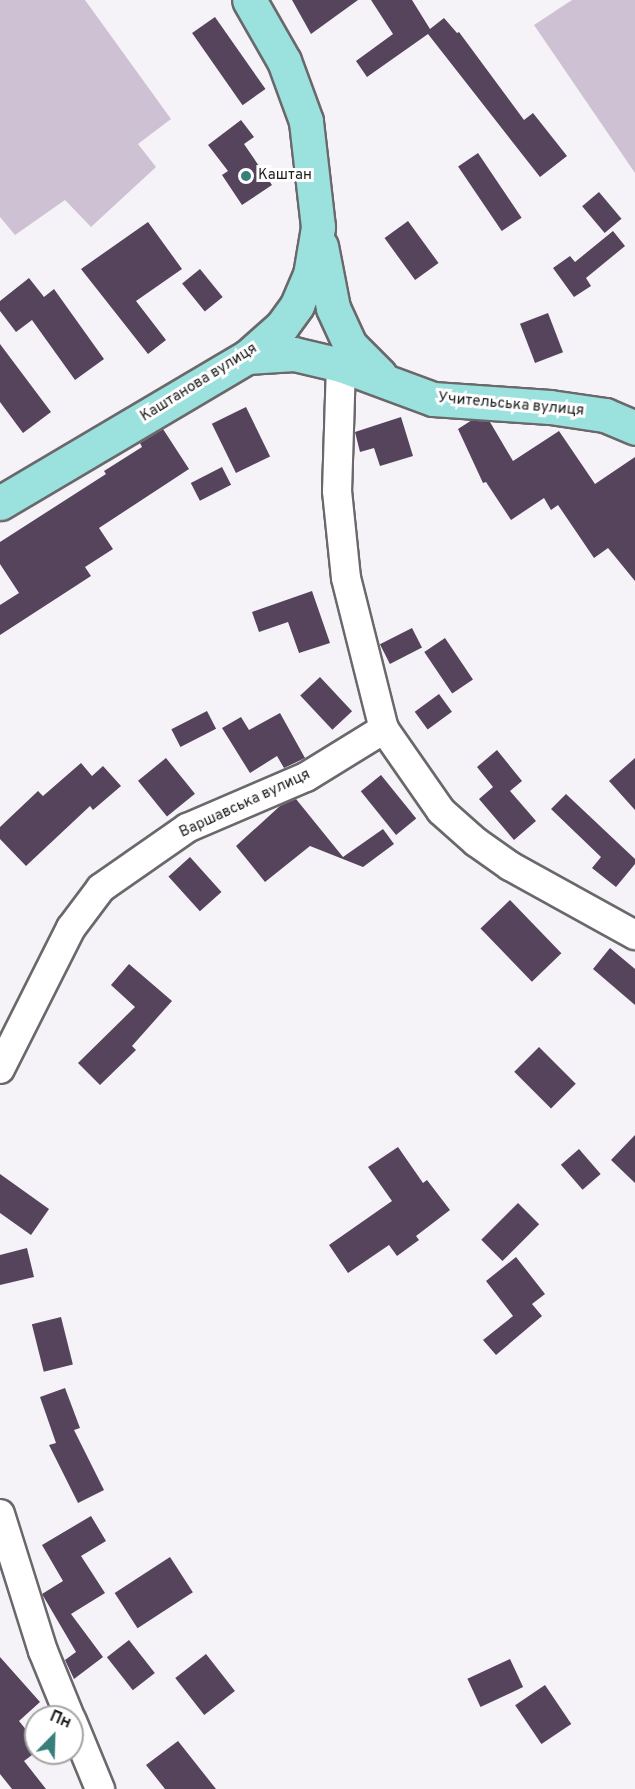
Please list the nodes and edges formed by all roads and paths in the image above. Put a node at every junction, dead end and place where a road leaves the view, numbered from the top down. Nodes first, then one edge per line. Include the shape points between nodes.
1 (249, 0) edge
2 (318, 227) junction
3 (246, 357) junction
4 (341, 365) junction
5 (385, 381) junction
6 (635, 428) edge
7 (0, 503) edge
8 (384, 729) junction
9 (635, 935) edge
10 (0, 1069) edge
11 (0, 1514) edge
12 (65, 1705) edge
13 (84, 1750) edge
14 (100, 1789) edge

1 - 2 main road, Каштанова вулиця via 284,61 306,122
2 - 3 main road, Каштанова вулиця via 310,275 297,305 282,326
2 - 5 main road via 333,308 350,345
3 - 4 main road, Учительська вулиця via 294,354
3 - 7 main road, Каштанова вулиця
4 - 5 main road, Учительська вулиця
4 - 8 street via 337,491 346,578
5 - 6 main road, Учительська вулиця via 433,399 594,413
8 - 9 street via 441,811 476,842 510,866
8 - 10 street, Варшавська вулиця via 306,777 187,828 101,888 71,928
11 - 12 street via 43,1651
13 - 14 street

